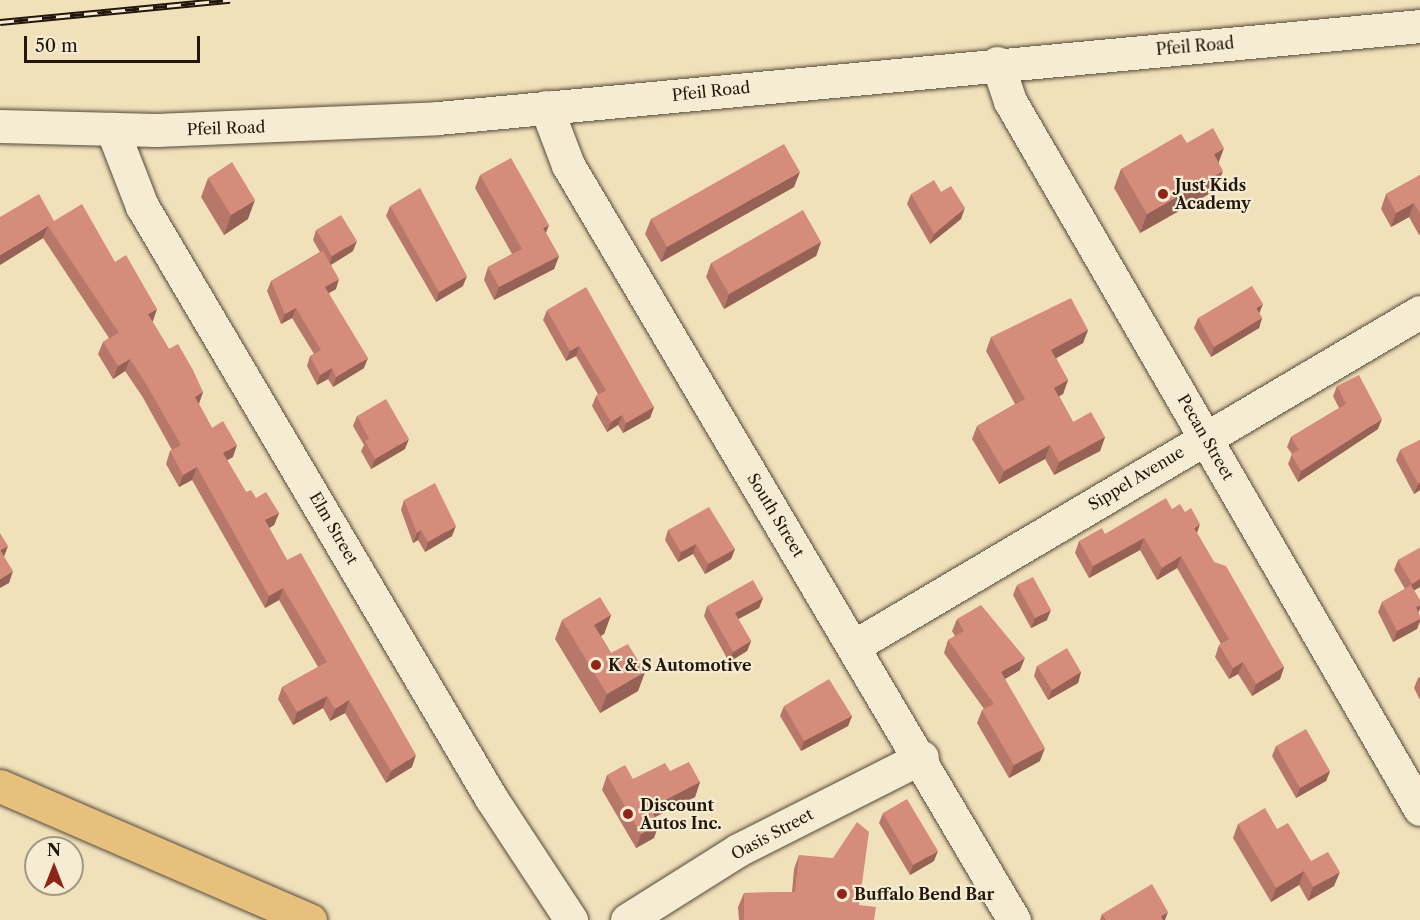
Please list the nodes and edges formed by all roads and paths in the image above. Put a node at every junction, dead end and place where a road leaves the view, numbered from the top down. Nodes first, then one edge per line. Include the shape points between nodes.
1 (1407, 27) edge
2 (1420, 53) edge
3 (997, 63) junction
4 (546, 106) junction
5 (0, 126) edge
6 (112, 129) junction
7 (1420, 312) edge
8 (1206, 436) junction
9 (854, 646) junction
10 (922, 757) junction
11 (0, 786) edge
12 (1420, 809) edge
13 (310, 920) edge
14 (571, 920) edge
15 (627, 920) edge
16 (1014, 920) edge

1 - 2 street
1 - 3 street, Pfeil Road
3 - 4 street, Pfeil Road
3 - 8 street, Pecan Street via 1010,101
4 - 6 street, Pfeil Road via 378,121
4 - 9 street, South Street via 568,165
5 - 6 street, Pfeil Road
6 - 14 street, Elm Street via 142,206 491,798
7 - 8 street, Sippel Avenue
8 - 9 street, Sippel Avenue
8 - 12 street, Pecan Street
9 - 10 street, South Street
10 - 15 street, Oasis Street via 738,850
10 - 16 street, South Street
11 - 13 main road

